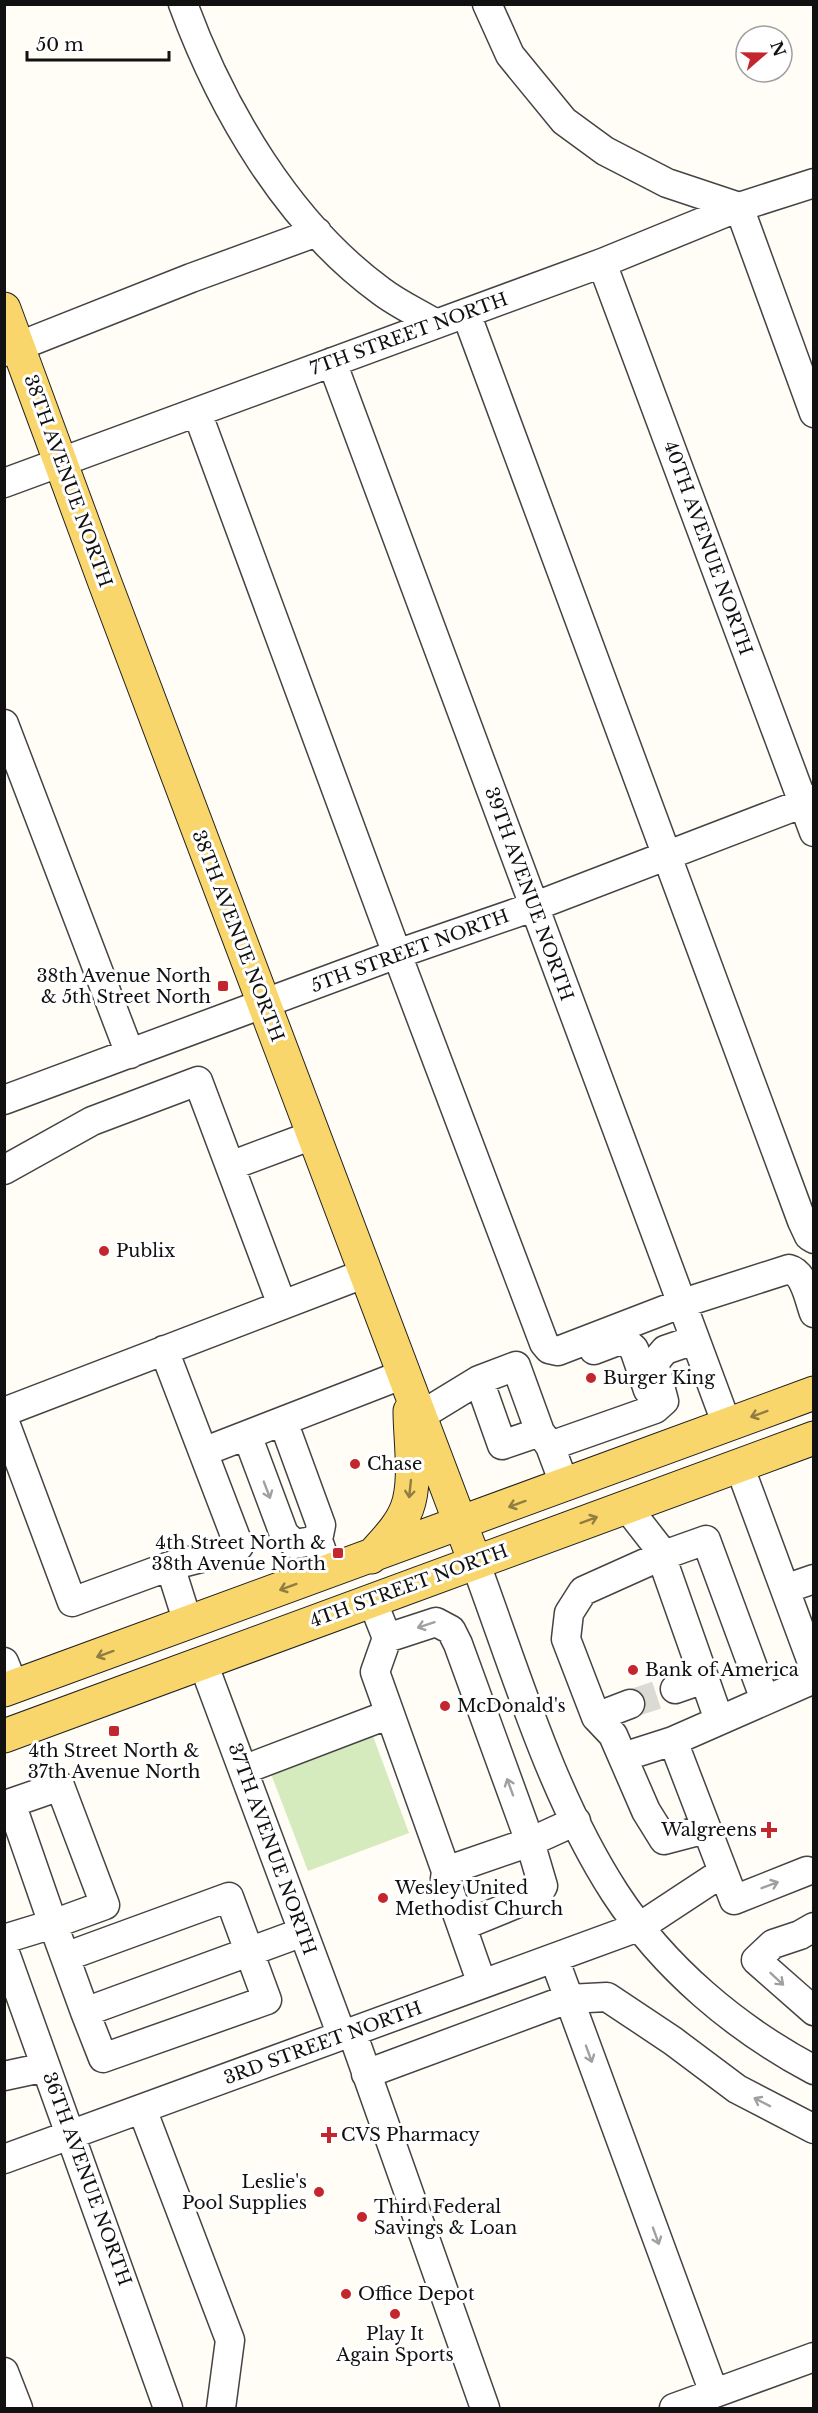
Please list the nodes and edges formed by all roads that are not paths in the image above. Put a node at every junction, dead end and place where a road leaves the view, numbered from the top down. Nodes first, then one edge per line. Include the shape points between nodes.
1 (183, 4) edge
2 (487, 4) edge
3 (813, 183) edge
4 (739, 207) junction
5 (317, 232) junction
6 (602, 263) junction
7 (4, 309) edge
8 (466, 313) junction
9 (436, 324) junction
10 (11, 349) edge
11 (332, 362) junction
12 (197, 412) junction
13 (813, 413) edge
14 (60, 462) junction
15 (4, 483) edge
16 (4, 724) edge
17 (808, 801) edge
18 (813, 832) edge
19 (666, 856) junction
20 (533, 906) junction
21 (397, 954) junction
22 (264, 1005) junction
23 (130, 1054) junction
24 (4, 1101) edge
25 (313, 1135) junction
26 (230, 1166) junction
27 (4, 1170) edge
28 (813, 1239) edge
29 (366, 1273) junction
30 (680, 1304) junction
31 (282, 1305) junction
32 (813, 1313) edge
33 (694, 1340) junction
34 (164, 1350) junction
35 (520, 1378) junction
36 (479, 1380) junction
37 (411, 1393) junction
38 (813, 1393) edge
39 (655, 1409) junction
40 (4, 1412) edge
41 (813, 1416) edge
42 (4, 1420) edge
43 (283, 1421) junction
44 (727, 1425) junction
45 (247, 1435) junction
46 (813, 1438) edge
47 (545, 1439) junction
48 (203, 1452) junction
49 (739, 1465) junction
50 (565, 1486) junction
51 (626, 1506) junction
52 (462, 1524) junction
53 (318, 1540) junction
54 (660, 1551) junction
55 (371, 1557) junction
56 (475, 1562) junction
57 (170, 1566) junction
58 (329, 1572) junction
59 (813, 1579) edge
60 (784, 1589) junction
61 (372, 1600) junction
62 (188, 1623) junction
63 (387, 1638) junction
64 (203, 1663) junction
65 (813, 1668) edge
66 (704, 1679) junction
67 (813, 1679) edge
68 (8, 1680) edge
69 (675, 1689) tunnel mouth
70 (765, 1700) junction
71 (630, 1704) tunnel mouth
72 (390, 1714) junction
73 (596, 1717) junction
74 (46, 1720) junction
75 (719, 1720) junction
76 (4, 1736) edge
77 (673, 1741) junction
78 (623, 1757) junction
79 (243, 1770) junction
80 (576, 1821) junction
81 (706, 1829) junction
82 (530, 1842) junction
83 (446, 1871) junction
84 (807, 1871) dead end
85 (723, 1872) junction
86 (53, 1924) junction
87 (462, 1926) junction
88 (641, 1926) junction
89 (810, 1929) edge
90 (303, 1932) junction
91 (4, 1939) edge
92 (4, 1950) edge
93 (248, 1952) junction
94 (65, 1957) junction
95 (554, 1958) junction
96 (482, 1984) junction
97 (568, 1999) junction
98 (813, 2011) edge
99 (85, 2012) junction
100 (347, 2034) junction
101 (46, 2067) junction
102 (813, 2070) edge
103 (366, 2074) junction
104 (4, 2076) edge
105 (142, 2109) junction
106 (813, 2129) edge
107 (71, 2135) junction
108 (4, 2159) edge
109 (813, 2357) edge
110 (4, 2372) edge
111 (714, 2393) junction
112 (18, 2409) edge
113 (168, 2409) edge
114 (221, 2409) edge
115 (485, 2409) edge
116 (674, 2409) edge

1 - 5 street via 218,87 250,142 287,198
2 - 4 street via 510,55 564,121 605,151 667,183
3 - 4 street, 7TH STREET NORTH
4 - 6 street, 7TH STREET NORTH
4 - 13 street
5 - 9 street via 381,291
5 - 10 street
6 - 8 street, 7TH STREET NORTH
6 - 17 street, 40TH AVENUE NORTH
7 - 10 main road, 38TH AVENUE NORTH
8 - 9 street, 7TH STREET NORTH
8 - 19 street
9 - 11 street, 7TH STREET NORTH
10 - 14 main road, 38TH AVENUE NORTH
11 - 12 street, 7TH STREET NORTH
11 - 20 street, 39TH AVENUE NORTH
12 - 14 street, 7TH STREET NORTH
12 - 21 street
14 - 15 street, 7TH STREET NORTH
14 - 22 main road, 38TH AVENUE NORTH
16 - 23 street
17 - 18 street, 40TH AVENUE NORTH
17 - 19 street, 5TH STREET NORTH
19 - 20 street, 5TH STREET NORTH
19 - 28 street via 802,1221
20 - 21 street, 5TH STREET NORTH
20 - 30 street, 39TH AVENUE NORTH
21 - 22 street, 5TH STREET NORTH
21 - 30 street via 536,1325 549,1349 558,1351
22 - 23 street, 5TH STREET NORTH
22 - 25 main road, 38TH AVENUE NORTH
23 - 24 street, 5TH STREET NORTH
25 - 26 street
25 - 29 main road, 38TH AVENUE NORTH
26 - 27 street via 198,1081 92,1121
26 - 31 street
29 - 31 street
29 - 37 main road, 38TH AVENUE NORTH
30 - 32 street via 789,1269 801,1278
30 - 33 street, 39TH AVENUE NORTH
31 - 34 street
33 - 39 street via 665,1350 654,1363 664,1401
33 - 44 street, 39TH AVENUE NORTH
34 - 40 street
34 - 48 street
35 - 36 street via 516,1366
35 - 39 street via 622,1339 634,1349
35 - 47 street
36 - 37 street
36 - 47 street via 502,1446
37 - 43 street
37 - 52 main road, 38TH AVENUE NORTH
37 -> 55 main road via 411,1486 407,1509
38 -> 44 main road
39 - 47 street
41 - 49 main road via 750,1443
42 - 57 street via 72,1602
43 - 45 street
43 - 53 street via 321,1525
44 - 50 main road
45 - 48 street
45 -> 53 street via 284,1534 295,1544
46 - 49 main road, 4TH STREET NORTH
47 - 50 street
48 - 57 street via 239,1546
49 - 51 main road, 4TH STREET NORTH
49 - 60 street
50 -> 52 main road
51 - 54 street
56 -> 51 main road, 4TH STREET NORTH
52 - 55 main road
52 - 56 main road, 38TH AVENUE NORTH
53 - 58 street
54 - 66 street
54 - 70 street via 706,1540
54 - 73 street via 583,1591 569,1613 566,1639
55 - 58 main road
56 - 61 main road, 4TH STREET NORTH
56 - 80 street via 542,1744
57 - 62 street
58 -> 62 main road
59 - 60 street
60 - 65 street
61 - 63 street
61 - 64 main road, 4TH STREET NORTH
62 -> 68 main road
62 - 74 main road via 189,1639 182,1650 57,1698 46,1711
63 - 72 street via 375,1672
82 -> 63 street via 451,1630 436,1622
64 - 74 main road, 4TH STREET NORTH
64 - 79 street, 37TH AVENUE NORTH
66 - 69 street
66 - 75 street
67 - 70 street
70 - 75 street
71 - 73 street
72 - 79 street
72 - 83 street
73 - 78 street via 613,1735
74 - 76 main road, 4TH STREET NORTH
75 - 77 street
77 - 78 street
77 - 81 street
78 - 81 street via 663,1840
79 - 90 street, 37TH AVENUE NORTH
80 - 82 street
80 - 88 street via 616,1894
81 - 85 street
82 - 83 street
82 - 87 street via 543,1886 538,1894
83 - 87 street via 445,1879
85 -> 84 street via 734,1900
85 - 88 street, 3RD STREET NORTH
86 - 86 street via 105,1905 60,1786 11,1803
86 - 91 street
86 - 94 street
87 - 96 street
88 - 95 street, 3RD STREET NORTH
88 - 102 street via 672,1964 721,2010
89 -> 98 street via 773,1944 756,1960
90 - 93 street
90 - 100 street, 37TH AVENUE NORTH
92 - 101 street, 36TH AVENUE NORTH
93 - 94 street via 229,1897
93 - 99 street
93 - 99 street via 267,2000 103,2058
94 - 99 street
95 - 96 street, 3RD STREET NORTH
95 - 97 street
96 - 100 street, 3RD STREET NORTH
97 - 103 street
106 -> 97 street via 737,2089 607,1997
97 -> 111 street
100 - 103 street, 37TH AVENUE NORTH
100 - 105 street, 3RD STREET NORTH
101 - 104 street
101 - 107 street, 36TH AVENUE NORTH
103 - 115 street, 37TH AVENUE NORTH
105 - 107 street, 3RD STREET NORTH
105 - 114 street via 230,2340
107 - 108 street, 3RD STREET NORTH
107 - 113 street, 36TH AVENUE NORTH
109 - 111 street
110 - 112 street
111 - 116 street

